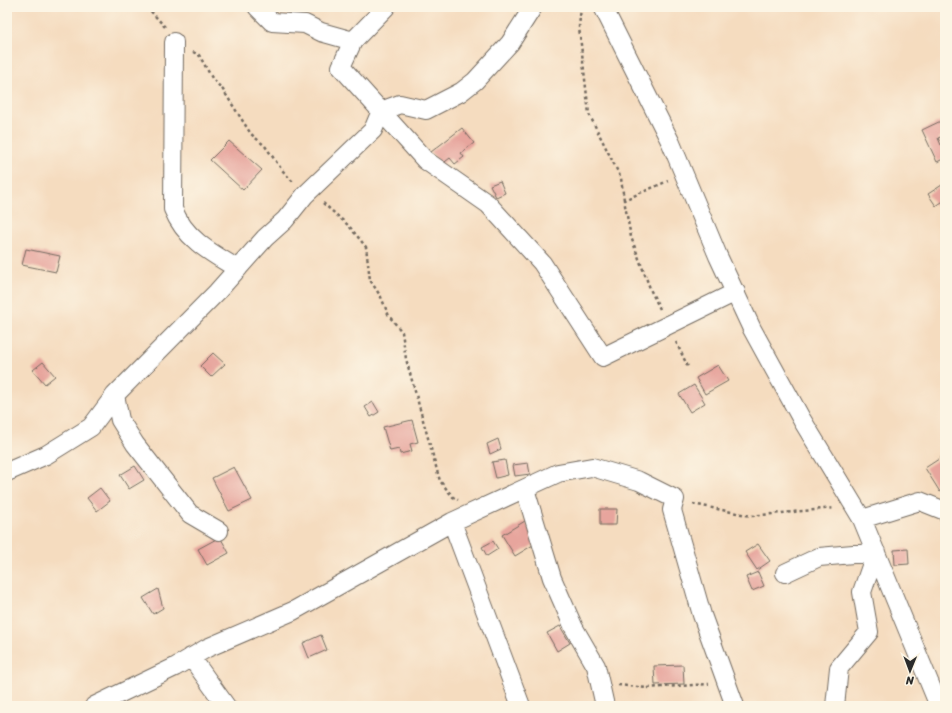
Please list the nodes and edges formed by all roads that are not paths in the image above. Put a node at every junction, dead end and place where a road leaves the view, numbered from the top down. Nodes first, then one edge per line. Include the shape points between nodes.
1 (257, 7) edge
2 (386, 7) edge
3 (533, 7) edge
4 (603, 7) edge
5 (353, 41) junction
6 (174, 42) road end
7 (382, 111) junction
8 (238, 270) junction
9 (736, 292) junction
10 (115, 394) junction
11 (7, 472) edge
12 (525, 489) junction
13 (945, 511) edge
14 (858, 512) junction
15 (452, 522) junction
16 (219, 531) dead end
17 (876, 552) junction
18 (785, 574) dead end
19 (191, 657) junction
20 (936, 700) edge
21 (94, 706) edge
22 (226, 706) edge
23 (521, 706) edge
24 (605, 706) edge
25 (735, 706) edge
26 (834, 706) edge

1 - 5 street via 272,22 305,24 321,32
2 - 5 street
3 - 7 street via 510,43 462,92 426,110 400,104
4 - 9 street via 668,136 718,256
5 - 7 street via 341,67
6 - 8 street via 173,209 178,221 191,237
7 - 8 street via 373,130 305,195
7 - 9 street via 425,160 488,204 542,263 603,356
8 - 10 street
9 - 14 street via 752,329 802,420
10 - 11 street via 91,427 46,455
10 - 16 street via 120,420 135,444 190,514
12 - 15 street
12 - 24 street via 552,578 574,628 596,666
12 - 25 street via 558,473 592,467 639,481 675,499 672,510 683,552 702,615
13 - 14 street via 920,501
14 - 17 street
15 - 19 street via 293,611
15 - 23 street
17 - 18 street via 819,557
17 - 20 street
17 - 26 street via 862,592 869,632 839,668
19 - 21 street
19 - 22 street

